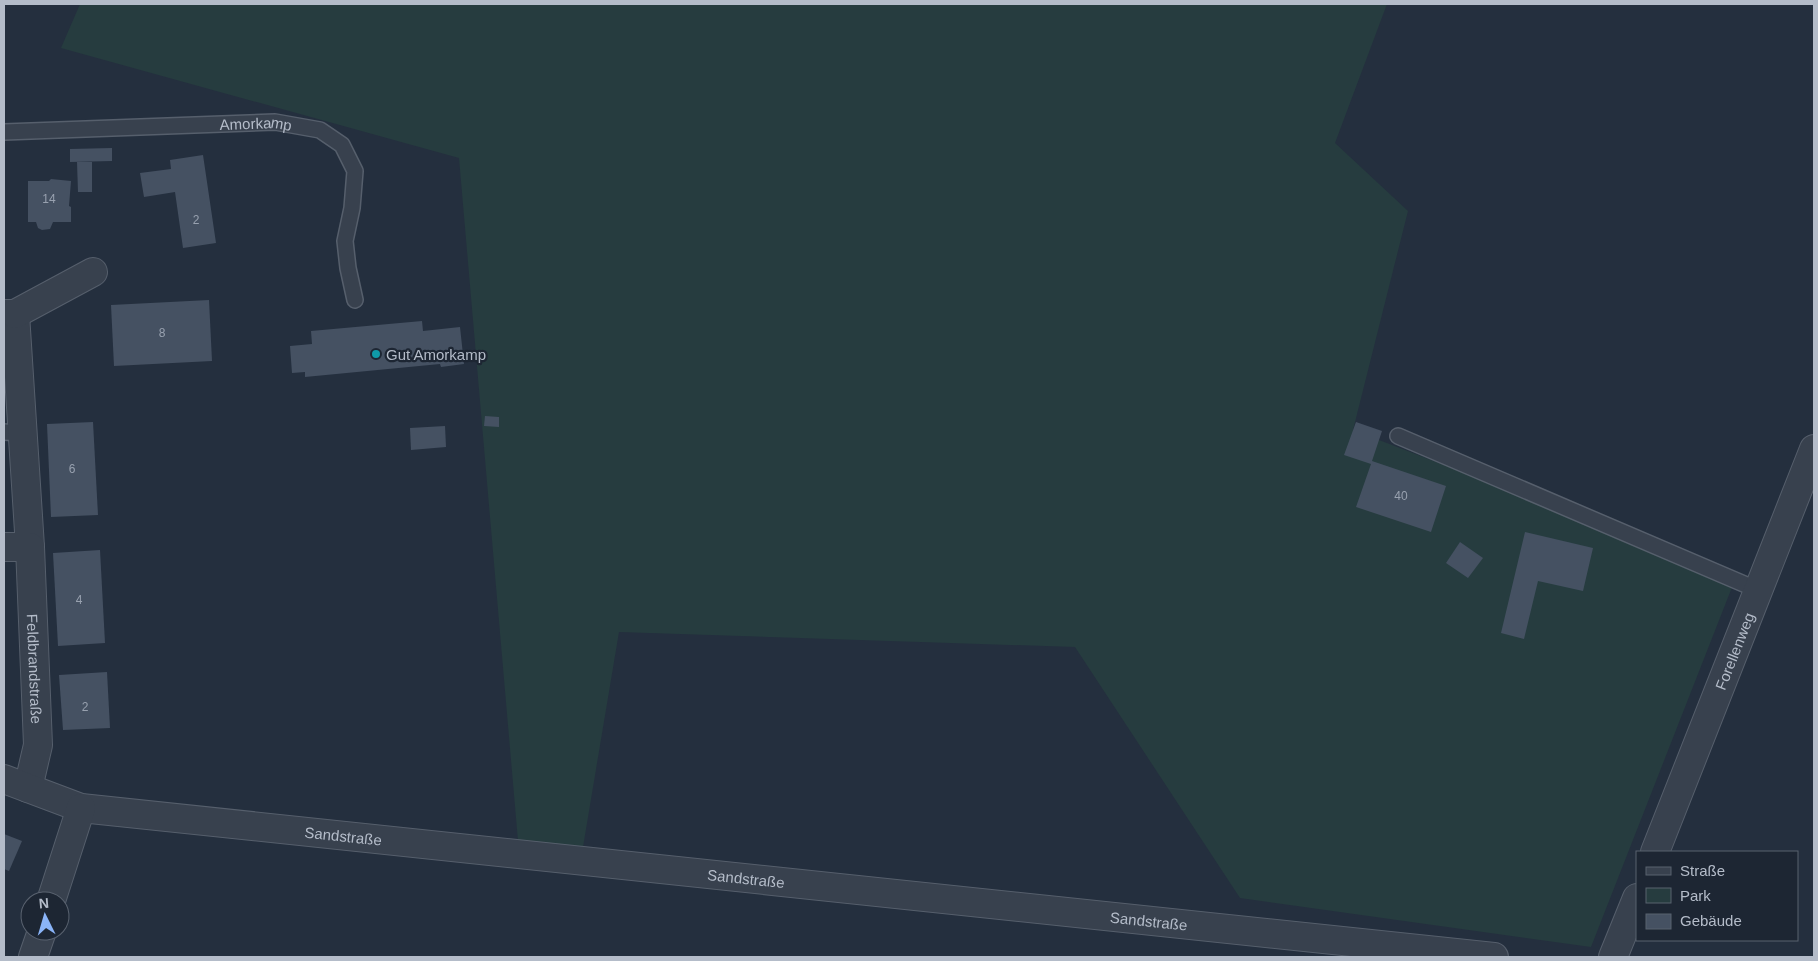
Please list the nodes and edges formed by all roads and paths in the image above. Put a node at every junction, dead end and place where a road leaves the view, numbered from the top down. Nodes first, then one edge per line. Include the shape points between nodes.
1 (4, 132) edge
2 (93, 272) dead end
3 (355, 300) dead end
4 (10, 314) edge
5 (13, 432) edge
6 (1398, 436) dead end
7 (1814, 449) edge
8 (17, 547) edge
9 (1758, 590) junction
10 (16, 783) edge
11 (82, 808) junction
12 (1655, 851) edge
13 (54, 891) edge
14 (1636, 901) edge
15 (39, 941) edge
16 (33, 957) edge
17 (1494, 957) edge
18 (1614, 957) edge

1 - 3 lane, Amorkamp via 275,122 320,130 342,145 355,171 345,241
2 - 4 street, Feldbrandstraße
4 - 5 street, Feldbrandstraße
5 - 8 street, Feldbrandstraße
6 - 9 lane
7 - 9 street, Forellenweg
8 - 10 street, Feldbrandstraße via 38,745
9 - 12 street, Forellenweg
10 - 11 street, Sandstraße
11 - 13 street
11 - 17 street, Sandstraße
14 - 18 street
15 - 16 street

